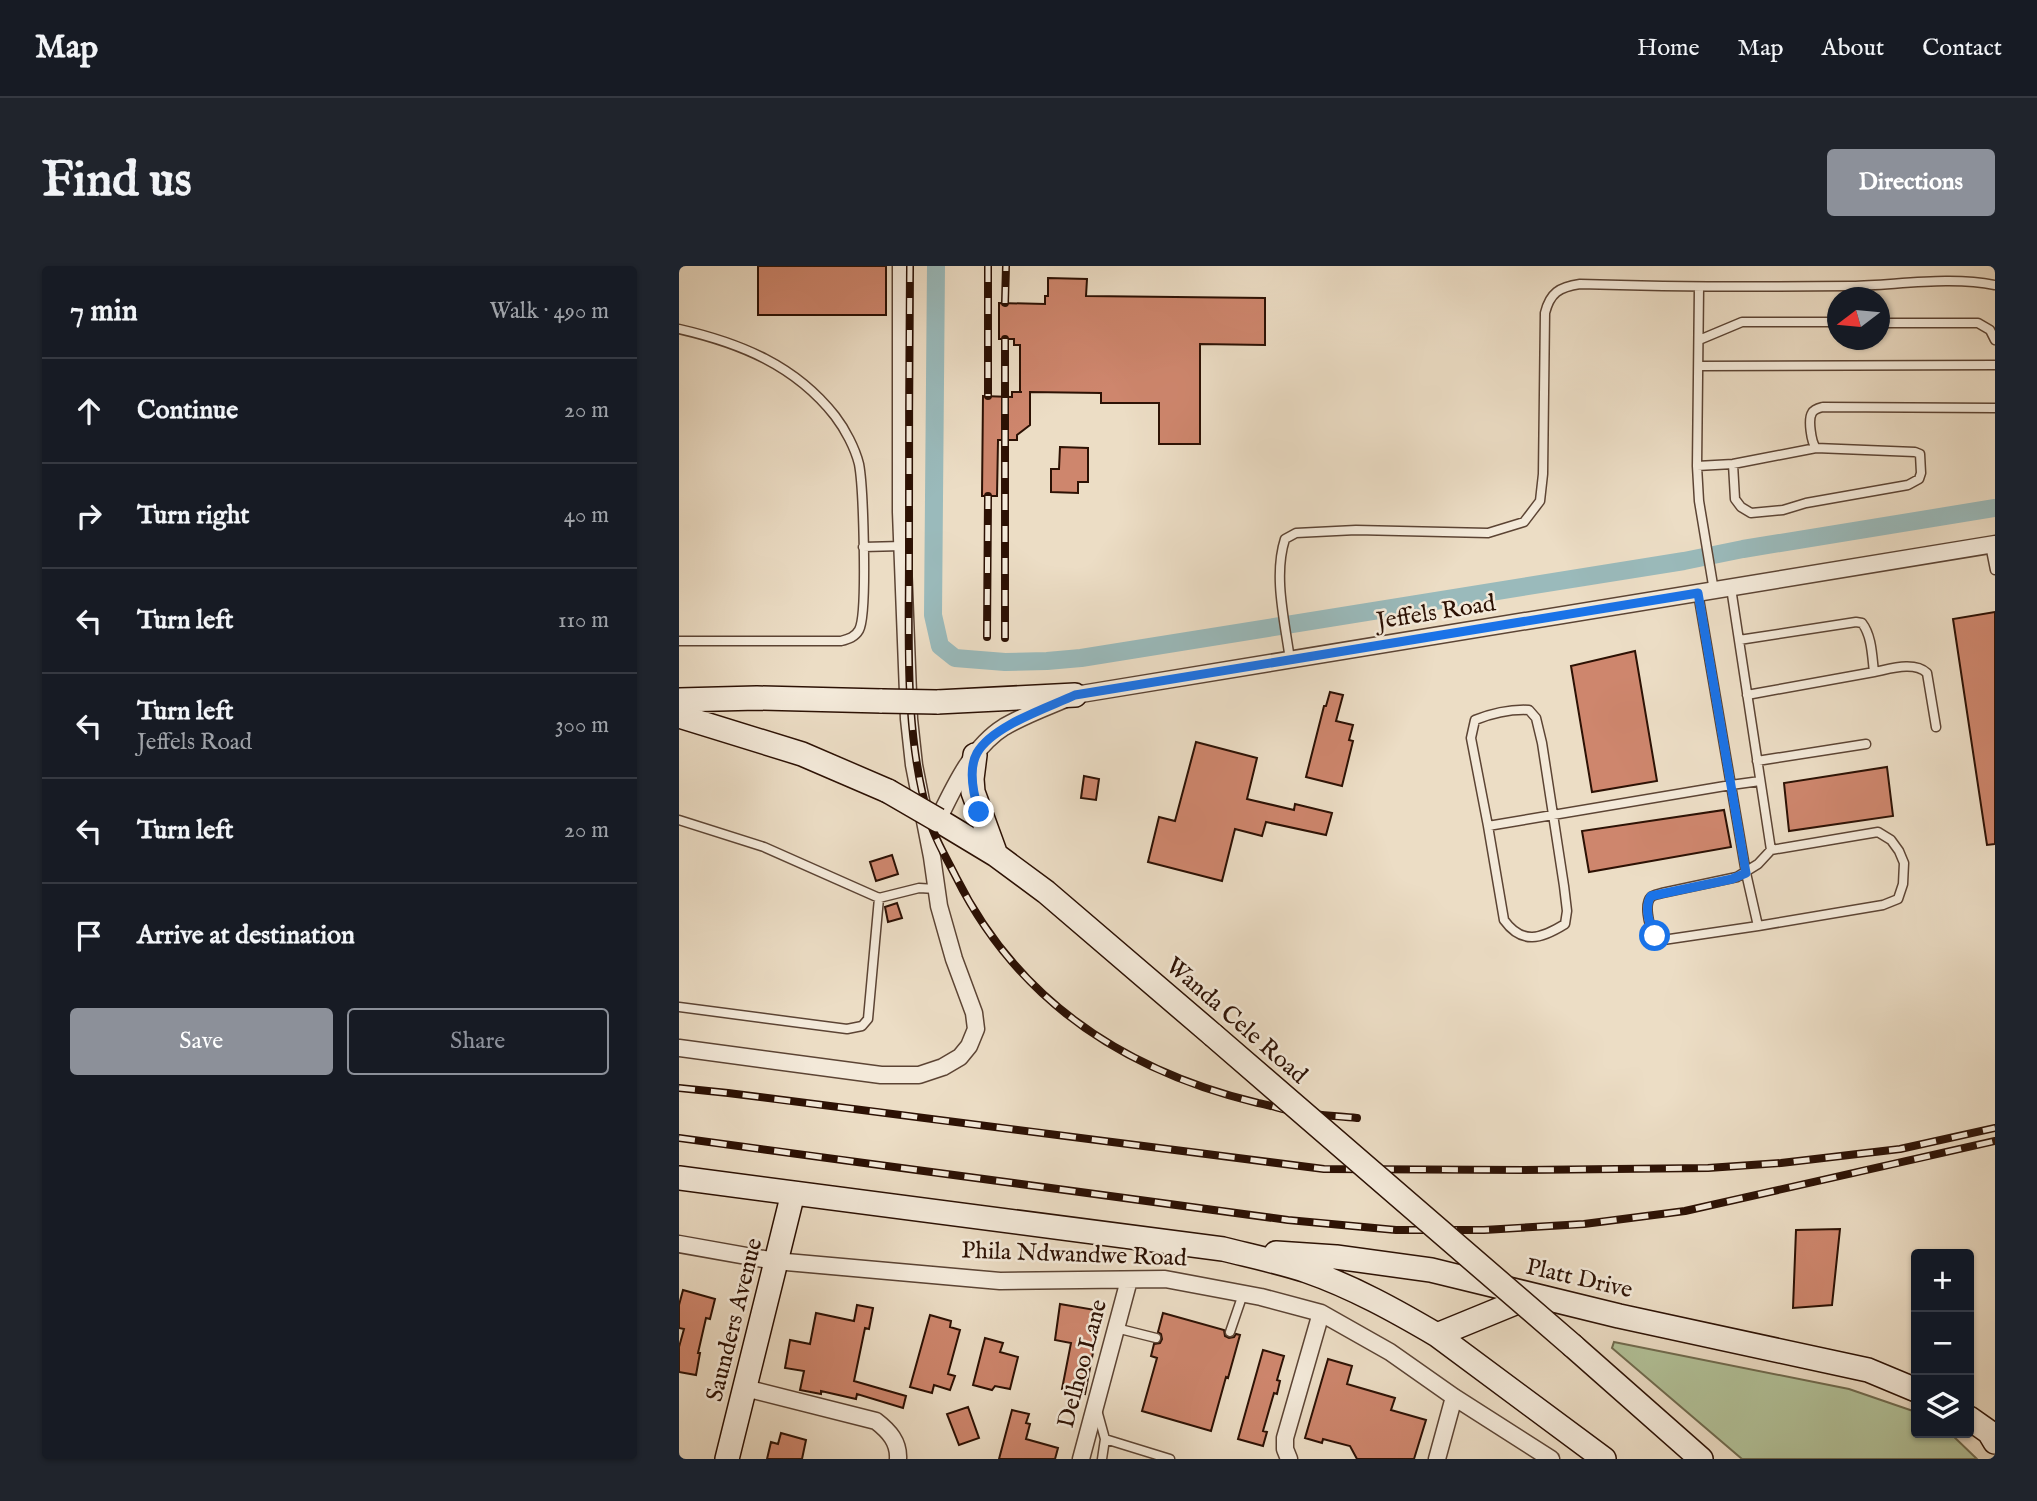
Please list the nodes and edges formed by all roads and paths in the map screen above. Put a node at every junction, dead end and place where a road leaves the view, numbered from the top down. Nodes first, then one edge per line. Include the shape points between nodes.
1 (901, 266) edge
2 (1995, 285) edge
3 (1699, 288) junction
4 (1827, 322) edge
5 (1890, 323) edge
6 (679, 329) edge
7 (1699, 340) junction
8 (1995, 340) edge
9 (1995, 365) edge
10 (1699, 366) junction
11 (1995, 408) edge
12 (1816, 448) junction
13 (1733, 464) junction
14 (1697, 467) junction
15 (1993, 545) edge
16 (902, 546) junction
17 (863, 547) junction
18 (1995, 570) edge
19 (1731, 588) junction
20 (1706, 592) junction
21 (1739, 640) junction
22 (679, 641) edge
23 (1290, 660) junction
24 (1874, 672) junction
25 (1075, 695) junction
26 (1747, 695) junction
27 (679, 700) edge
28 (679, 716) edge
29 (1935, 727) dead end
30 (1865, 744) dead end
31 (975, 755) junction
32 (1757, 761) junction
33 (1760, 780) junction
34 (1731, 785) junction
35 (1554, 815) junction
36 (679, 820) edge
37 (947, 826) junction
38 (1488, 826) junction
39 (1770, 850) junction
40 (996, 855) junction
41 (1746, 873) junction
42 (936, 889) junction
43 (879, 898) junction
44 (1758, 926) junction
45 (679, 1007) edge
46 (679, 1048) edge
47 (679, 1178) edge
48 (793, 1193) junction
49 (679, 1244) edge
50 (1223, 1249) junction
51 (775, 1261) junction
52 (1129, 1280) junction
53 (1243, 1294) junction
54 (1532, 1296) junction
55 (1321, 1313) junction
56 (1116, 1328) junction
57 (1230, 1332) dead end
58 (1437, 1335) junction
59 (1156, 1338) dead end
60 (745, 1388) junction
61 (1911, 1388) edge
62 (1454, 1397) junction
63 (1096, 1405) junction
64 (1974, 1421) edge
65 (1993, 1434) edge
66 (1105, 1439) junction
67 (1137, 1449) junction
68 (727, 1459) edge
69 (898, 1459) edge
70 (1081, 1459) edge
71 (1102, 1459) edge
72 (1135, 1459) edge
73 (1170, 1459) edge
74 (1289, 1459) edge
75 (1437, 1459) edge
76 (1551, 1459) edge
77 (1604, 1459) edge
78 (1701, 1459) edge

1 - 16 street
2 - 3 lane via 1965,281
3 - 7 lane
3 - 23 lane via 1580,284 1568,285 1549,298 1543,474 1535,509 1524,522 1488,533 1331,531 1296,533 1285,539 1280,553
4 - 7 lane via 1742,322
5 - 8 lane via 1978,323 1990,330
6 - 17 lane via 743,348 786,369 836,417 859,464
7 - 10 lane
9 - 10 lane
10 - 14 lane
11 - 12 lane via 1823,407 1811,415 1811,440
12 - 13 lane
12 - 13 lane via 1916,452 1921,473 1908,485 1751,513 1735,499
13 - 14 lane
14 - 20 lane
15 - 18 lane
15 - 19 street, Jeffels Road
16 - 17 lane
16 - 42 street via 909,719
17 - 22 lane via 860,629 852,638
19 - 20 street, Jeffels Road
19 - 21 lane
20 - 23 street, Jeffels Road
20 - 34 lane
21 - 24 lane via 1862,623
21 - 26 lane
23 - 25 street, Jeffels Road
24 - 26 lane
24 - 29 lane via 1905,667 1927,673
25 - 27 street, bridge via 937,702
25 - 31 street, Jeffels Road via 1003,727
26 - 32 lane
28 - 37 street, Wanda Cele Road, bridge via 802,754 888,791
30 - 32 lane
31 - 37 street, Jeffels Road via 951,793
31 - 40 street via 973,792
32 - 33 lane
33 - 34 lane
33 - 39 lane
34 - 35 lane
34 - 41 lane
35 - 38 lane
35 - 38 lane via 1536,718 1529,710 1512,709 1475,720 1471,738
35 - 38 lane via 1565,924 1529,937 1513,933 1504,920
36 - 43 lane via 764,847
37 - 40 street, Wanda Cele Road
39 - 41 lane
39 - 44 lane via 1878,832 1891,839 1899,851 1903,884 1898,899 1883,905
40 - 78 street, Wanda Cele Road, bridge via 1213,1035
41 - 44 lane
41 - 44 lane via 1651,896 1647,907 1651,928 1663,940
42 - 43 lane via 919,888
42 - 46 street via 974,1013 976,1029 960,1057 919,1075 881,1075
43 - 45 lane via 868,1019 862,1026 846,1029
47 - 48 street, Phila Ndwandwe Road
48 - 50 street, Phila Ndwandwe Road
48 - 51 street, Saunders Avenue
49 - 51 street, Phila Ndwandwe Road
50 - 54 street, Platt Drive via 1431,1270
50 - 58 street, Phila Ndwandwe Road via 1307,1271 1352,1289
51 - 52 street, Phila Ndwandwe Road via 1000,1282
51 - 60 street, Saunders Avenue
52 - 53 street, Phila Ndwandwe Road via 1165,1279
52 - 56 street, Delhoo Lane
53 - 55 street, Phila Ndwandwe Road
53 - 57 lane
54 - 58 street
54 - 61 street, Platt Drive via 1868,1370
55 - 62 street, Phila Ndwandwe Road via 1390,1352
55 - 74 street via 1285,1438
56 - 59 lane
56 - 63 street, Delhoo Lane
58 - 77 street, Phila Ndwandwe Road
60 - 68 street, Saunders Avenue
60 - 69 street via 876,1421 889,1432 899,1450
62 - 75 street
62 - 76 street, Phila Ndwandwe Road
63 - 66 lane
63 - 70 street, Delhoo Lane
64 - 65 street
66 - 67 lane
66 - 71 lane
67 - 72 lane
67 - 73 lane

